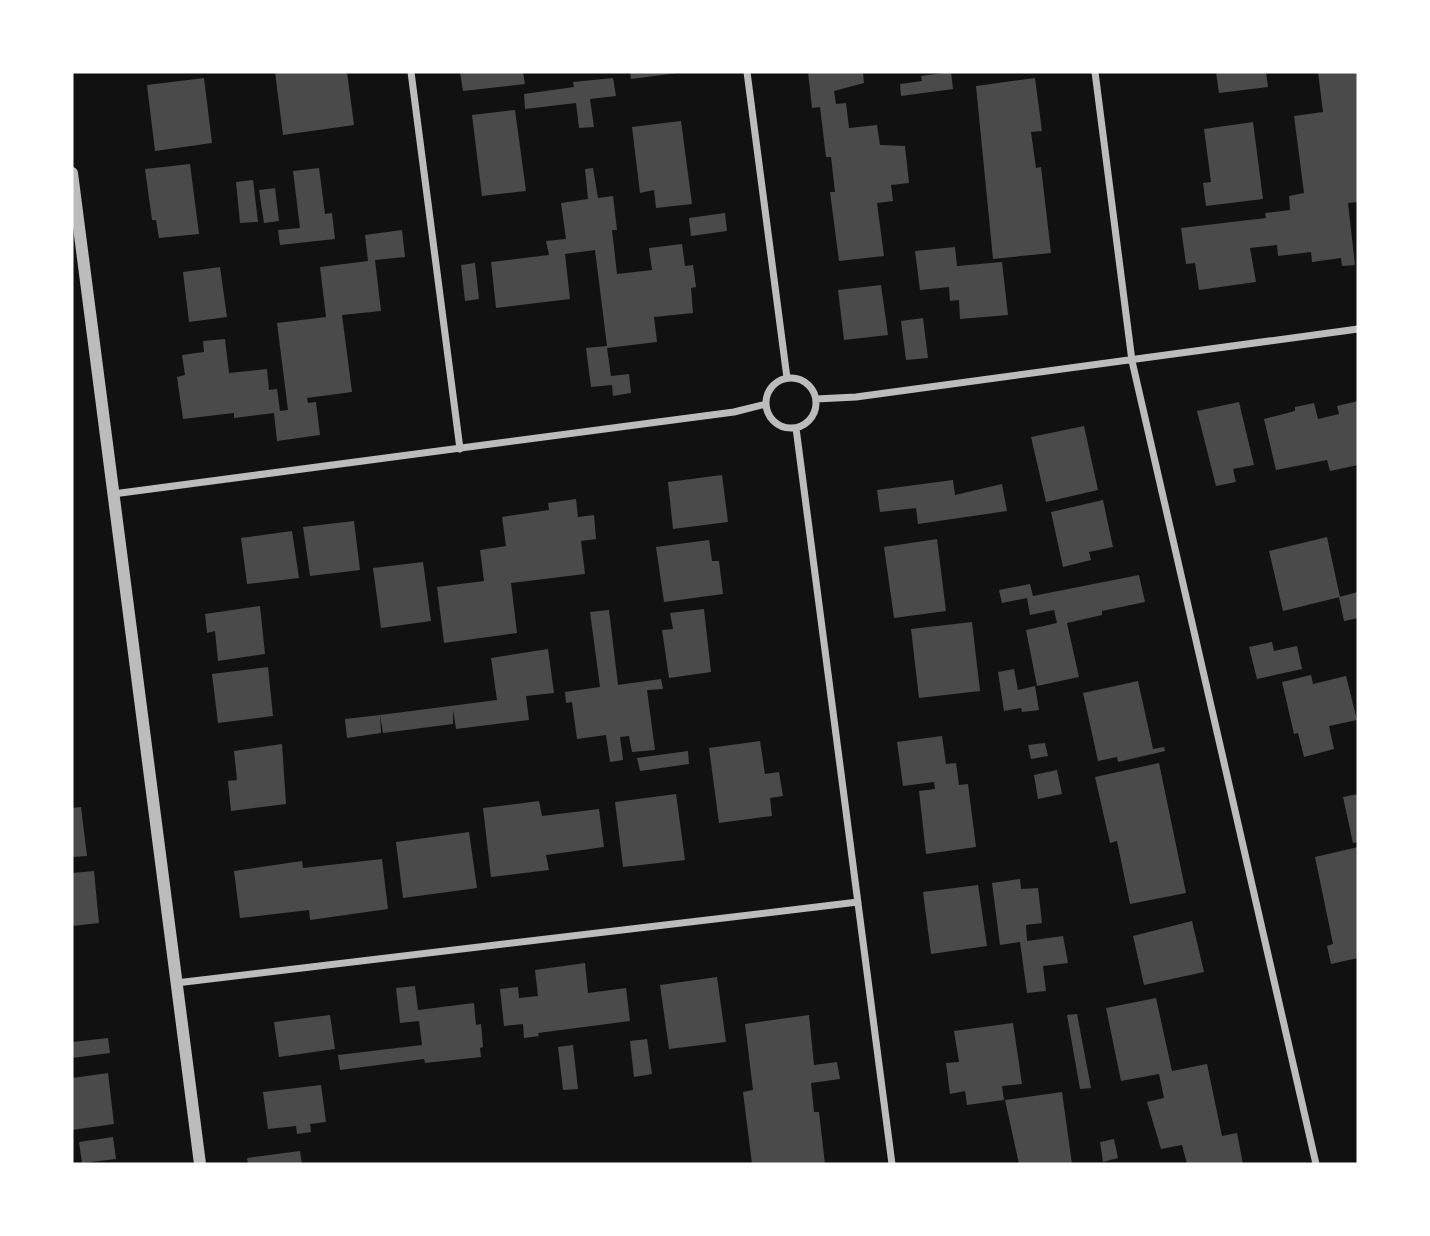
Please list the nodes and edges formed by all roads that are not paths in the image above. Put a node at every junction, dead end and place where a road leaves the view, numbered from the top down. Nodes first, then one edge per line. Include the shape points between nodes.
1 (411, 72) edge
2 (747, 72) edge
3 (1095, 72) edge
4 (72, 173) edge
5 (1358, 329) edge
6 (1132, 361) junction
7 (788, 378) junction
8 (816, 399) junction
9 (766, 404) junction
10 (796, 428) junction
11 (460, 449) junction
12 (113, 494) junction
13 (858, 902) junction
14 (176, 984) junction
15 (200, 1164) edge
16 (892, 1164) edge
17 (1316, 1164) edge

1 - 11 street
2 - 7 street
3 - 6 street
4 - 12 street
5 - 6 street
6 - 8 street
6 - 17 street
7 - 8 street via 809,385
7 - 9 street via 774,384
8 - 10 street via 814,414
9 - 10 street via 779,425
9 - 11 street
10 - 13 street
11 - 12 street
12 - 14 street
13 - 14 street
13 - 16 street
14 - 15 street

